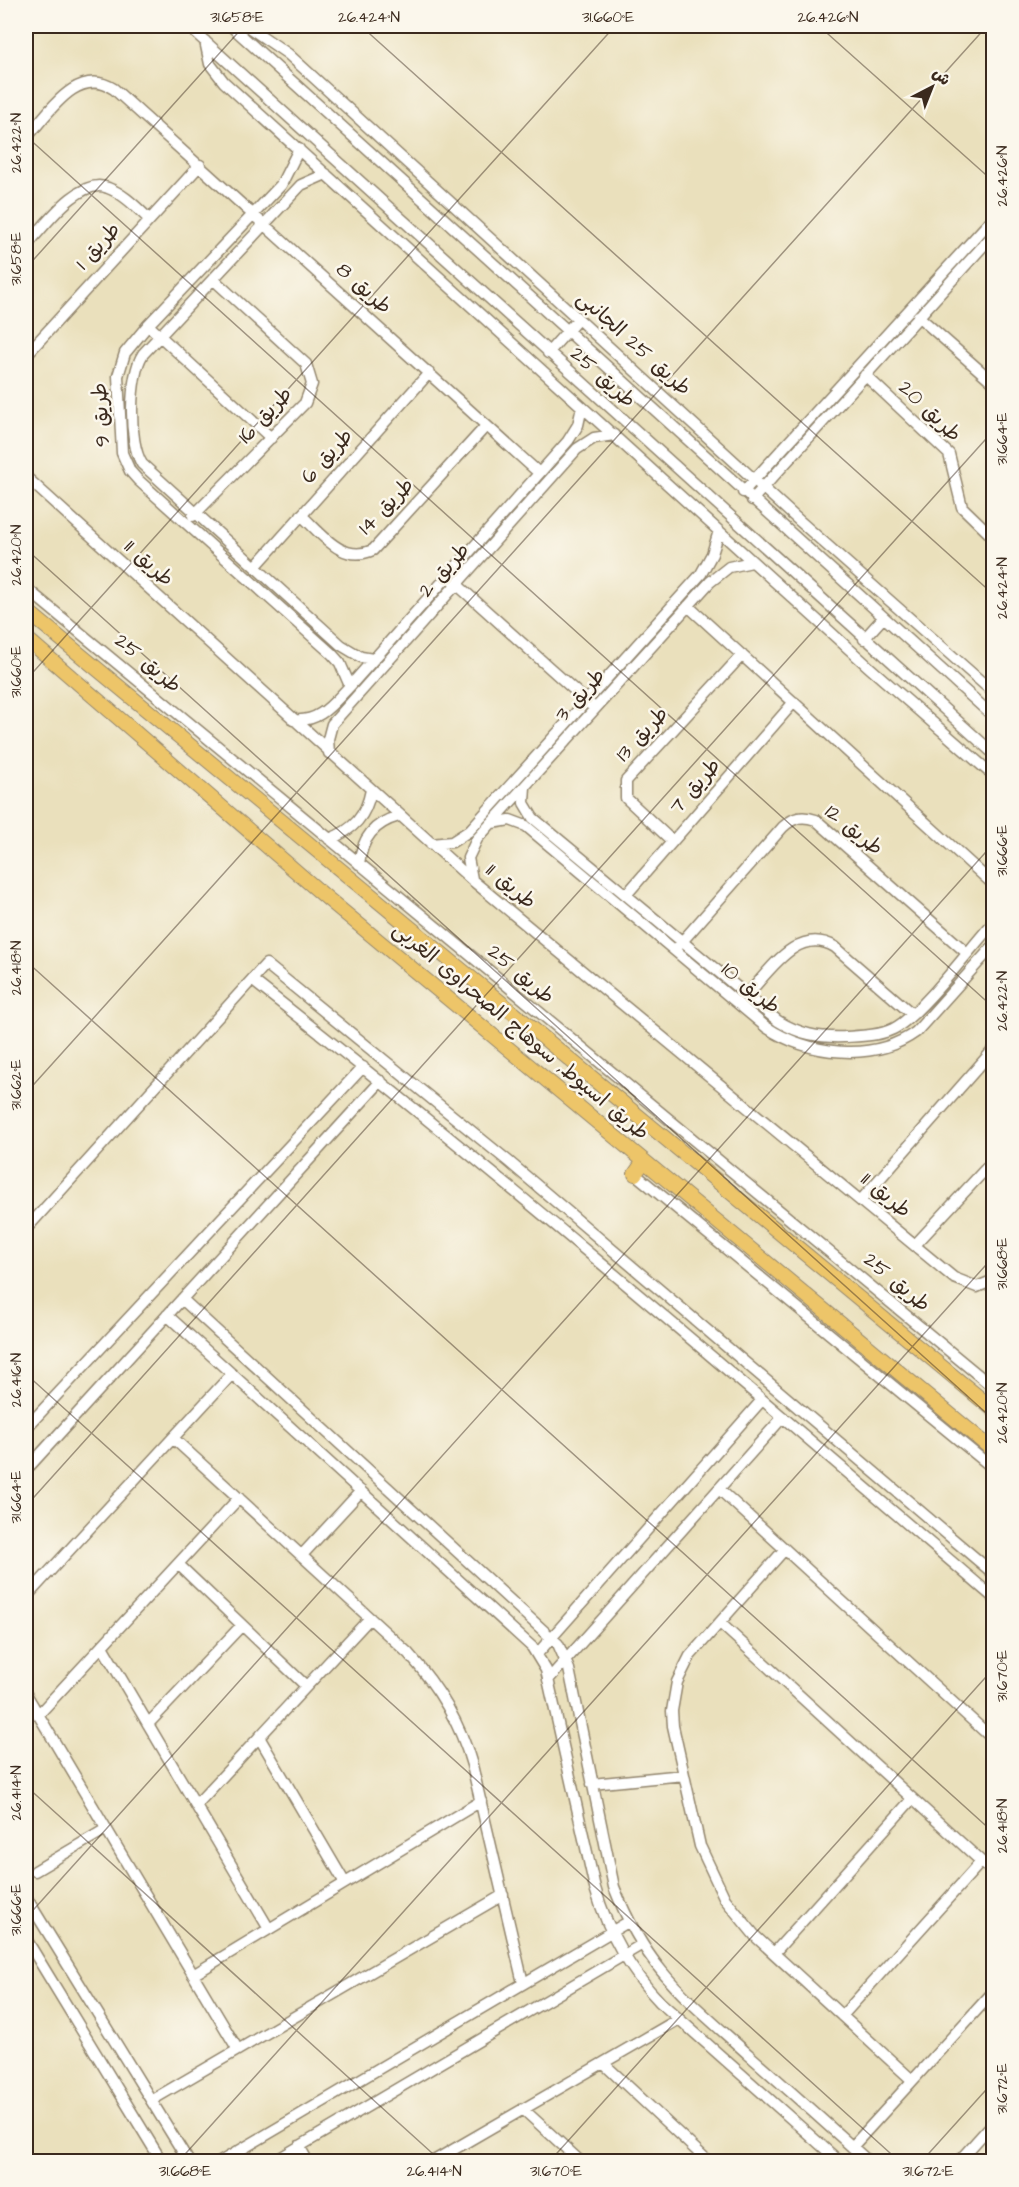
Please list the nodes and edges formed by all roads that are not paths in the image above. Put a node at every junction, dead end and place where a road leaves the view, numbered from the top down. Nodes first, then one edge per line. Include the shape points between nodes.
1 (188, 26) edge
2 (231, 26) edge
3 (247, 26) edge
4 (205, 41) junction
5 (370, 128) junction
6 (26, 138) edge
7 (358, 141) junction
8 (299, 149) junction
9 (200, 165) junction
10 (326, 174) junction
11 (255, 214) junction
12 (993, 217) edge
13 (149, 219) junction
14 (265, 224) junction
15 (993, 234) edge
16 (26, 246) edge
17 (953, 269) junction
18 (213, 279) junction
19 (918, 316) junction
20 (578, 319) junction
21 (148, 325) junction
22 (567, 332) junction
23 (159, 336) junction
24 (548, 353) junction
25 (26, 355) edge
26 (429, 373) junction
27 (865, 375) junction
28 (993, 383) edge
29 (582, 407) junction
30 (108, 416) dead end
31 (120, 416) junction
32 (486, 426) junction
33 (614, 435) junction
34 (271, 438) junction
35 (667, 461) junction
36 (539, 473) junction
37 (655, 473) junction
38 (26, 477) edge
39 (754, 479) junction
40 (764, 488) junction
41 (743, 492) junction
42 (752, 500) junction
43 (197, 513) junction
44 (302, 515) junction
45 (187, 523) junction
46 (718, 531) junction
47 (993, 538) edge
48 (752, 562) junction
49 (256, 566) junction
50 (448, 577) junction
51 (457, 585) junction
52 (26, 588) edge
53 (688, 606) junction
54 (26, 610) edge
55 (882, 619) junction
56 (26, 638) edge
57 (864, 639) junction
58 (742, 656) junction
59 (373, 659) junction
60 (350, 686) junction
61 (993, 693) edge
62 (794, 702) junction
63 (590, 705) junction
64 (993, 717) edge
65 (293, 720) junction
66 (329, 753) junction
67 (993, 754) edge
68 (993, 776) edge
69 (525, 786) junction
70 (371, 790) junction
71 (399, 816) junction
72 (492, 823) junction
73 (329, 839) junction
74 (672, 841) junction
75 (431, 843) junction
76 (359, 864) junction
77 (472, 880) junction
78 (993, 885) edge
79 (626, 895) junction
80 (993, 922) edge
81 (993, 945) edge
82 (678, 947) junction
83 (967, 952) junction
84 (252, 980) junction
85 (746, 996) junction
86 (909, 1018) junction
87 (789, 1028) junction
88 (916, 1032) junction
89 (783, 1038) junction
90 (993, 1049) edge
91 (363, 1066) junction
92 (381, 1081) junction
93 (993, 1160) edge
94 (644, 1161) junction
95 (635, 1174) joint
96 (862, 1200) junction
97 (26, 1228) edge
98 (915, 1245) junction
99 (993, 1280) edge
100 (182, 1299) junction
101 (167, 1315) junction
102 (232, 1374) junction
103 (993, 1388) edge
104 (762, 1400) junction
105 (993, 1410) edge
106 (783, 1418) junction
107 (26, 1428) edge
108 (173, 1438) junction
109 (993, 1451) edge
110 (993, 1468) edge
111 (26, 1470) edge
112 (719, 1489) junction
113 (361, 1491) junction
114 (239, 1498) junction
115 (785, 1549) junction
116 (302, 1555) junction
117 (178, 1564) junction
118 (993, 1574) edge
119 (26, 1597) edge
120 (993, 1598) edge
121 (370, 1618) junction
122 (720, 1623) junction
123 (242, 1625) junction
124 (552, 1637) junction
125 (102, 1646) junction
126 (538, 1653) junction
127 (566, 1660) junction
128 (548, 1680) junction
129 (306, 1686) junction
130 (26, 1694) edge
131 (38, 1715) junction
132 (148, 1724) junction
133 (259, 1737) junction
134 (993, 1740) edge
135 (684, 1775) junction
136 (592, 1784) junction
137 (912, 1799) junction
138 (481, 1801) junction
139 (196, 1805) junction
140 (106, 1829) junction
141 (981, 1862) junction
142 (35, 1871) dead end
143 (993, 1873) edge
144 (345, 1883) junction
145 (503, 1895) junction
146 (26, 1897) edge
147 (628, 1922) junction
148 (269, 1929) junction
149 (610, 1931) junction
150 (26, 1939) edge
151 (641, 1945) junction
152 (774, 1953) junction
153 (623, 1956) junction
154 (193, 1975) junction
155 (523, 1983) junction
156 (993, 1991) edge
157 (842, 2016) junction
158 (679, 2019) junction
159 (238, 2050) junction
160 (603, 2063) junction
161 (912, 2080) junction
162 (152, 2100) junction
163 (523, 2109) junction
164 (993, 2122) edge
165 (299, 2146) junction
166 (852, 2147) junction
167 (993, 2155) edge
168 (162, 2162) edge
169 (189, 2162) edge
170 (220, 2162) edge
171 (273, 2162) edge
172 (308, 2162) edge
173 (432, 2162) edge
174 (581, 2162) edge
175 (709, 2162) edge
176 (840, 2162) edge
177 (868, 2162) edge
178 (958, 2162) edge
179 (987, 2162) edge

1 - 4 street, طريق 25
2 - 7 street, طريق 25
3 - 5 street, طريق 25 الجانبى via 288,54
4 - 8 street via 215,73
4 - 24 street, طريق 25
5 - 7 street
5 - 20 street, طريق 25 الجانبى
6 - 9 street, طريق 8 via 75,86 96,81 114,89
7 - 22 street, طريق 25
8 - 10 street
8 - 11 street, طريق 9 via 281,185
9 - 11 street, طريق 8
9 - 13 street, طريق 1
10 - 14 street, طريق 9 via 301,185
10 - 29 street
11 - 14 street, طريق 8
11 - 21 street, طريق 9
12 - 17 street
13 - 16 street via 117,192 94,185 72,197
13 - 25 street, طريق 1
14 - 18 street, طريق 9
14 - 26 street, طريق 8
15 - 17 street
17 - 19 street
17 - 39 street
18 - 23 street, طريق 9
18 - 34 street, طريق 16 via 306,364 311,374 312,384 305,403
19 - 27 street
19 - 28 street
20 - 22 street
20 - 39 street, طريق 25 الجانبى
21 - 23 street
21 - 31 street, طريق 9 via 130,344 121,362
22 - 24 street
22 - 41 street, طريق 25
23 - 34 street
23 - 43 street, طريق 9 via 136,364 133,378 135,449 142,464
24 - 35 street, طريق 25
26 - 32 street, طريق 8
26 - 44 street, طريق 6
27 - 40 street
27 - 47 street, طريق 20 via 949,454 962,507
29 - 33 street
29 - 36 street, طريق 2 via 574,434
30 - 31 street
31 - 45 street, طريق 9 via 122,453 130,471
32 - 36 street, طريق 8
32 - 44 street, طريق 14 via 373,550 364,554 344,552
33 - 37 street
33 - 51 street, طريق 2 via 594,438 577,449
34 - 43 street, طريق 16
35 - 37 street
35 - 57 street, طريق 25
36 - 50 street, طريق 2
37 - 46 street
38 - 65 street, طريق 11
39 - 40 street, طريق 25 الجانبى
39 - 41 street
40 - 42 street
40 - 61 street, طريق 25 الجانبى
41 - 42 street, طريق 25
42 - 55 street, طريق 25
43 - 45 street, طريق 16
43 - 49 street, طريق 9
44 - 49 street, طريق 6
45 - 60 street, طريق 9 via 332,654
46 - 48 street
46 - 63 street, طريق 3 via 701,574
48 - 53 street, طريق 3 via 718,573
48 - 68 street
49 - 59 street, طريق 9 via 340,645
50 - 51 street
50 - 59 street, طريق 2
51 - 63 street
51 - 66 street, طريق 2 via 332,724
52 - 73 street, طريق 25
53 - 58 street
53 - 63 street, طريق 3
54 - 105 main road, طريق اسيوط, سوهاج الصحراوى الغربى
55 - 57 street
55 - 64 street, طريق 25
56 - 94 main road, طريق اسيوط, سوهاج الصحراوى الغربى via 328,899
57 - 67 street, طريق 25
58 - 62 street
58 - 74 street, طريق 13 via 626,781 626,798
59 - 60 street, طريق 2
60 - 65 street, طريق 2 via 321,715
62 - 74 street, طريق 7
62 - 78 street
63 - 69 street, طريق 3
63 - 75 street, طريق 3 via 469,831 452,842
65 - 66 street, طريق 11
66 - 70 street, طريق 11
69 - 72 street, طريق 3
69 - 79 street, طريق 10 via 524,803 533,818
70 - 71 street, طريق 11
70 - 73 street via 363,816 354,827
71 - 75 street, طريق 11
71 - 76 street via 386,820 366,838
72 - 77 street, طريق 3 via 471,848 468,858
72 - 82 street, طريق 10 via 510,820 526,826
73 - 76 street, طريق 25
74 - 79 street, طريق 7
75 - 77 street, طريق 11
76 - 103 street, طريق 25
77 - 96 street, طريق 11
79 - 82 street, طريق 10
80 - 83 street, طريق 10
81 - 88 street, طريق 10
82 - 83 street, طريق 12 via 783,827 804,816 816,820
82 - 85 street, طريق 10
82 - 89 street, طريق 10
83 - 86 street, طريق 10
84 - 91 street
84 - 97 street
84 - 118 street via 266,964 508,1161
85 - 86 street via 790,950 811,939 835,947
85 - 87 street, طريق 10
86 - 87 street, طريق 10 via 882,1033 850,1036 817,1037
86 - 88 street
87 - 89 street
88 - 89 street, طريق 10 via 902,1042 867,1051 812,1048
90 - 96 street
91 - 92 street
91 - 107 street
92 - 100 street
92 - 104 street via 598,1258
93 - 98 street
94 - 95 main road
94 - 109 main road, طريق اسيوط, سوهاج الصحراوى الغربى
95 - 110 street
96 - 98 street, طريق 11
98 - 99 street, طريق 11 via 965,1285 977,1287
100 - 101 street
100 - 124 street
101 - 102 street
101 - 111 street
102 - 108 street
102 - 113 street
104 - 106 street
104 - 124 street
106 - 112 street
106 - 120 street
108 - 114 street
108 - 119 street
112 - 115 street
112 - 127 street
113 - 116 street
113 - 126 street
114 - 116 street
114 - 117 street
115 - 122 street
115 - 134 street
116 - 121 street
117 - 123 street
117 - 125 street
121 - 129 street
121 - 138 street via 408,1653 439,1692 464,1738
122 - 135 street via 690,1656 676,1682 673,1726
122 - 137 street
123 - 129 street
123 - 132 street
124 - 126 street
124 - 127 street
125 - 131 street
125 - 132 street
126 - 128 street
127 - 128 street
127 - 136 street
128 - 149 street via 595,1888
129 - 133 street
130 - 131 street
131 - 140 street
132 - 139 street
133 - 139 street
133 - 144 street
135 - 136 street
135 - 152 street via 698,1840 716,1882 740,1918
136 - 147 street via 614,1887
137 - 141 street
137 - 152 street
138 - 144 street
138 - 145 street
139 - 148 street
140 - 142 street
140 - 154 street
141 - 143 street
141 - 157 street
144 - 148 street
145 - 155 street
145 - 159 street
146 - 162 street
147 - 149 street
147 - 151 street
148 - 154 street
149 - 153 street
149 - 155 street
150 - 168 street
151 - 153 street
151 - 166 street via 676,1990
152 - 157 street
153 - 158 street via 640,1981
153 - 165 street
154 - 159 street
155 - 170 street
156 - 161 street
157 - 161 street
158 - 160 street
158 - 176 street
159 - 162 street
160 - 163 street
160 - 175 street
161 - 166 street
162 - 169 street
163 - 173 street
163 - 174 street
164 - 178 street
165 - 171 street
165 - 172 street
166 - 177 street
167 - 179 street

